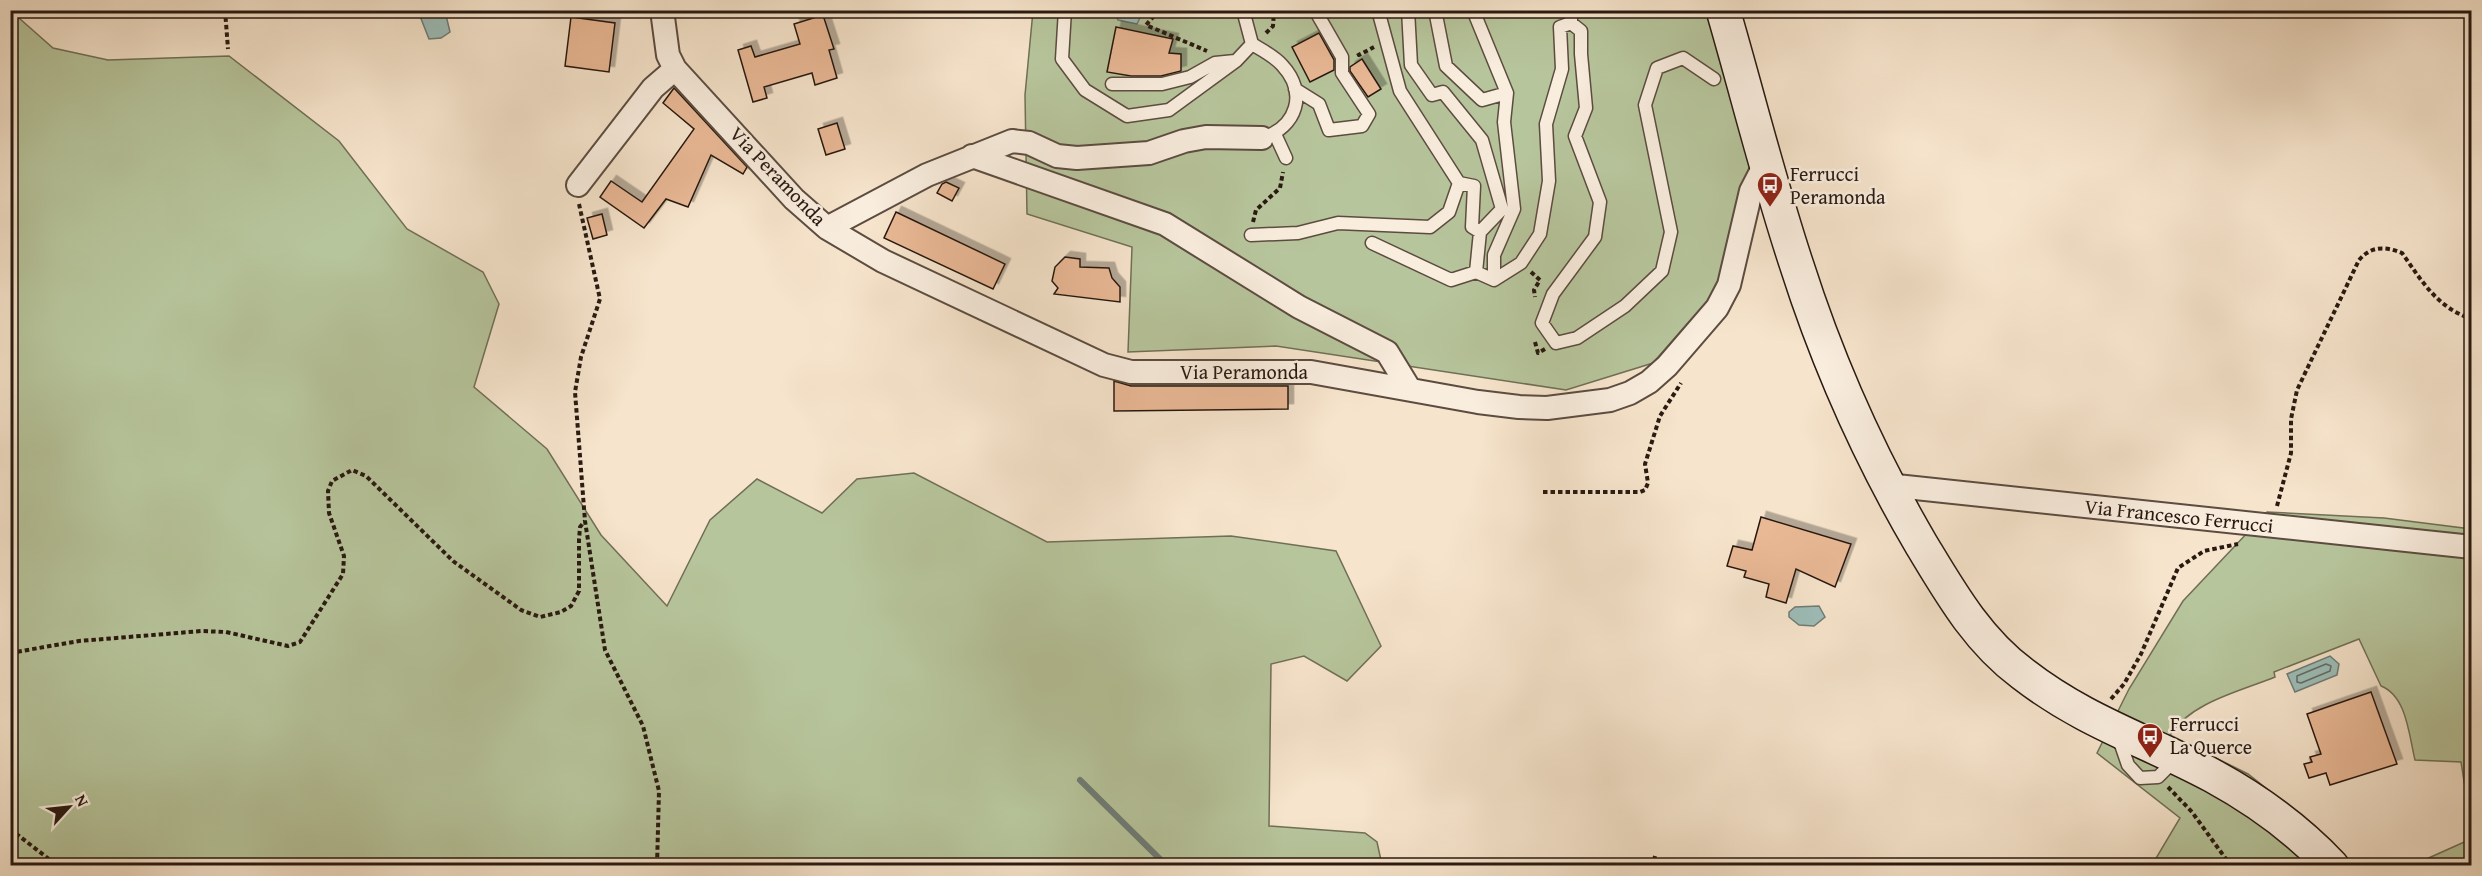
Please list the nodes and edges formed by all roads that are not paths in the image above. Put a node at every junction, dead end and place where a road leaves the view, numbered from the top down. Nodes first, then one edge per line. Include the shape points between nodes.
1 (662, 10) edge
2 (1065, 10) edge
3 (1243, 10) edge
4 (1315, 10) edge
5 (1378, 10) edge
6 (1408, 10) edge
7 (1436, 10) edge
8 (1473, 10) edge
9 (1724, 10) edge
10 (1571, 17) edge
11 (1252, 44) junction
12 (1231, 62) junction
13 (675, 69) junction
14 (1714, 79) dead end
15 (1112, 84) dead end
16 (1296, 89) junction
17 (1507, 93) junction
18 (1269, 136) junction
19 (972, 156) junction
20 (1286, 158) road end
21 (1767, 160) junction
22 (1459, 183) junction
23 (578, 185) road end
24 (827, 228) junction
25 (1480, 232) junction
26 (1251, 235) road end
27 (1372, 243) dead end
28 (1476, 272) junction
29 (1494, 280) junction
30 (1409, 388) junction
31 (1887, 485) junction
32 (2472, 546) edge
33 (2332, 866) edge

1 - 13 street via 668,55
2 - 12 lane via 1062,59 1084,90 1127,116 1170,110
3 - 11 lane
4 - 16 lane via 1342,57 1342,73 1369,114 1362,126 1329,130 1319,104
5 - 22 lane via 1400,91
6 - 25 lane via 1411,65 1432,95 1443,92 1482,140 1502,209
7 - 17 lane via 1446,66 1482,100
8 - 17 lane
9 - 21 main road
10 - 14 lane via 1581,31 1586,108 1575,136 1600,202 1594,237 1553,294 1542,323 1556,342 1577,338 1625,306 1662,271 1671,232 1645,105 1657,68 1683,58
10 - 29 lane via 1560,27 1562,69 1546,124 1549,181 1540,234 1521,263
11 - 12 lane
11 - 16 lane via 1282,65
12 - 15 lane via 1215,63 1190,77 1162,84
13 - 23 street via 653,88
13 - 24 street, Via Peramonda via 794,199
16 - 18 lane via 1296,109 1283,128
17 - 29 lane via 1504,122 1514,209 1494,255
18 - 19 street via 1206,137 1149,153 1077,158 1057,156 1020,140
18 - 20 lane
19 - 24 street
19 - 30 street via 1164,224 1299,307 1387,352
21 - 30 street, Via Peramonda via 1751,191 1729,285 1717,308 1649,382 1610,400 1547,408
21 - 31 main road via 1797,268
22 - 25 lane via 1474,186 1472,226
22 - 26 lane via 1449,212 1430,227 1338,223 1298,233
24 - 30 street, Via Peramonda via 883,261 1119,370 1311,372
25 - 28 lane
27 - 28 lane via 1451,280
28 - 29 lane
31 - 32 street, Via Francesco Ferrucci
31 - 33 main road via 1982,637 2023,674 2167,768 2211,775 2277,816

